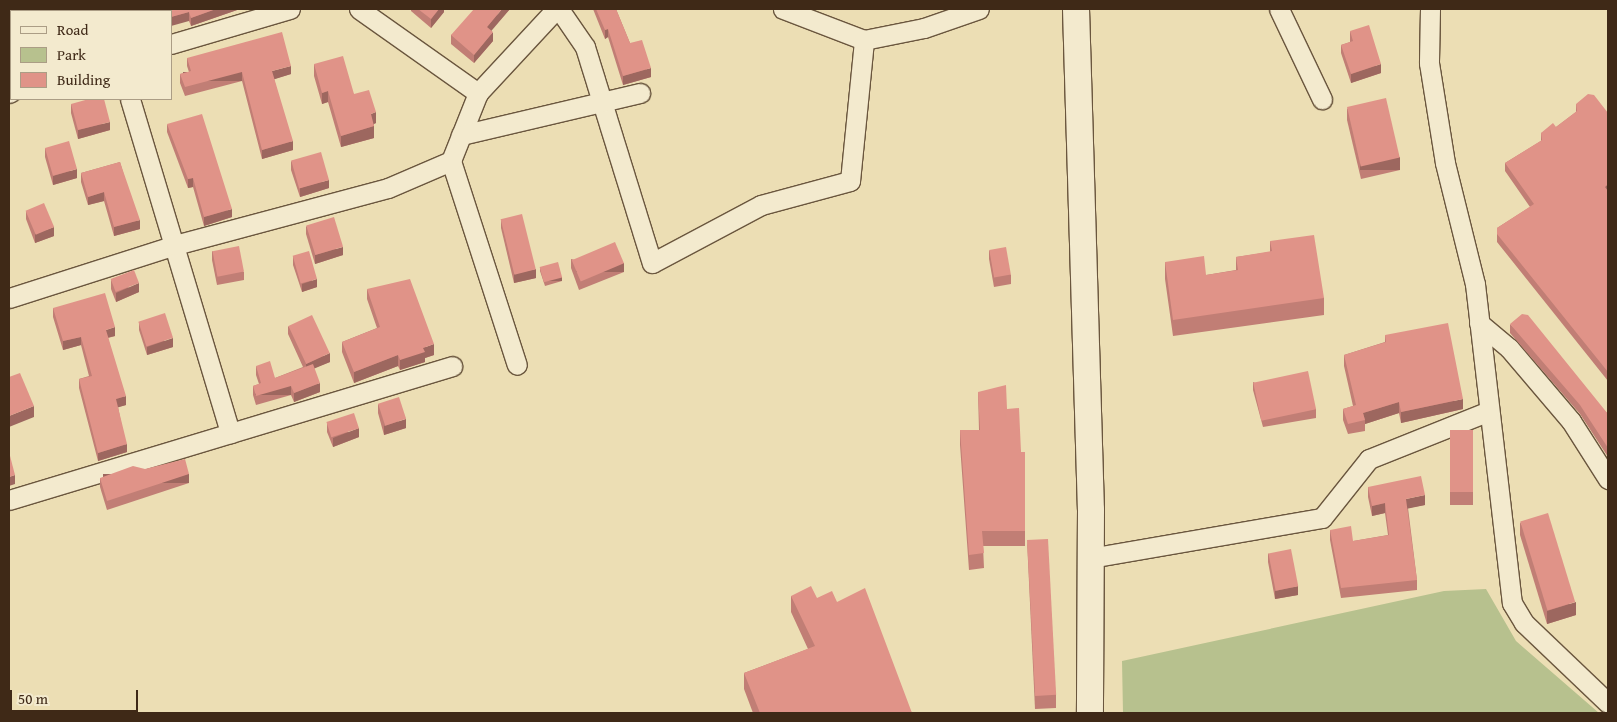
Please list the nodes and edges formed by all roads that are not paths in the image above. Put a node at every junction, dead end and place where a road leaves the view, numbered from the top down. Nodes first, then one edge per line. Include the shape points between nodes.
1 (290, 9) edge
2 (358, 9) edge
3 (557, 9) edge
4 (782, 9) edge
5 (979, 9) edge
6 (1076, 9) edge
7 (1279, 9) edge
8 (1430, 9) edge
9 (864, 40) junction
10 (172, 44) edge
11 (640, 92) dead end
12 (478, 93) junction
13 (1322, 99) dead end
14 (130, 100) edge
15 (602, 102) junction
16 (461, 135) junction
17 (451, 160) junction
18 (175, 245) junction
19 (9, 298) edge
20 (1479, 322) junction
21 (517, 365) dead end
22 (452, 366) dead end
23 (1489, 411) junction
24 (230, 432) junction
25 (1608, 479) edge
26 (9, 500) edge
27 (1090, 558) junction
28 (1608, 703) edge
29 (1090, 713) edge

1 - 10 street
2 - 12 street
3 - 12 street
3 - 15 street via 585,47
4 - 9 street
5 - 9 street via 924,28
6 - 27 main road
7 - 13 street
8 - 20 street via 1430,72 1445,163 1475,284
9 - 15 street via 850,181 761,205 652,263
11 - 15 street
12 - 16 street
14 - 18 street
15 - 16 street
16 - 17 street
17 - 18 street via 388,188
17 - 21 street
18 - 19 street
18 - 24 street
20 - 23 street
20 - 25 street via 1509,348 1571,420
22 - 24 street
23 - 27 street via 1369,460 1322,518
23 - 28 street via 1512,603 1524,623
24 - 26 street
27 - 29 main road

